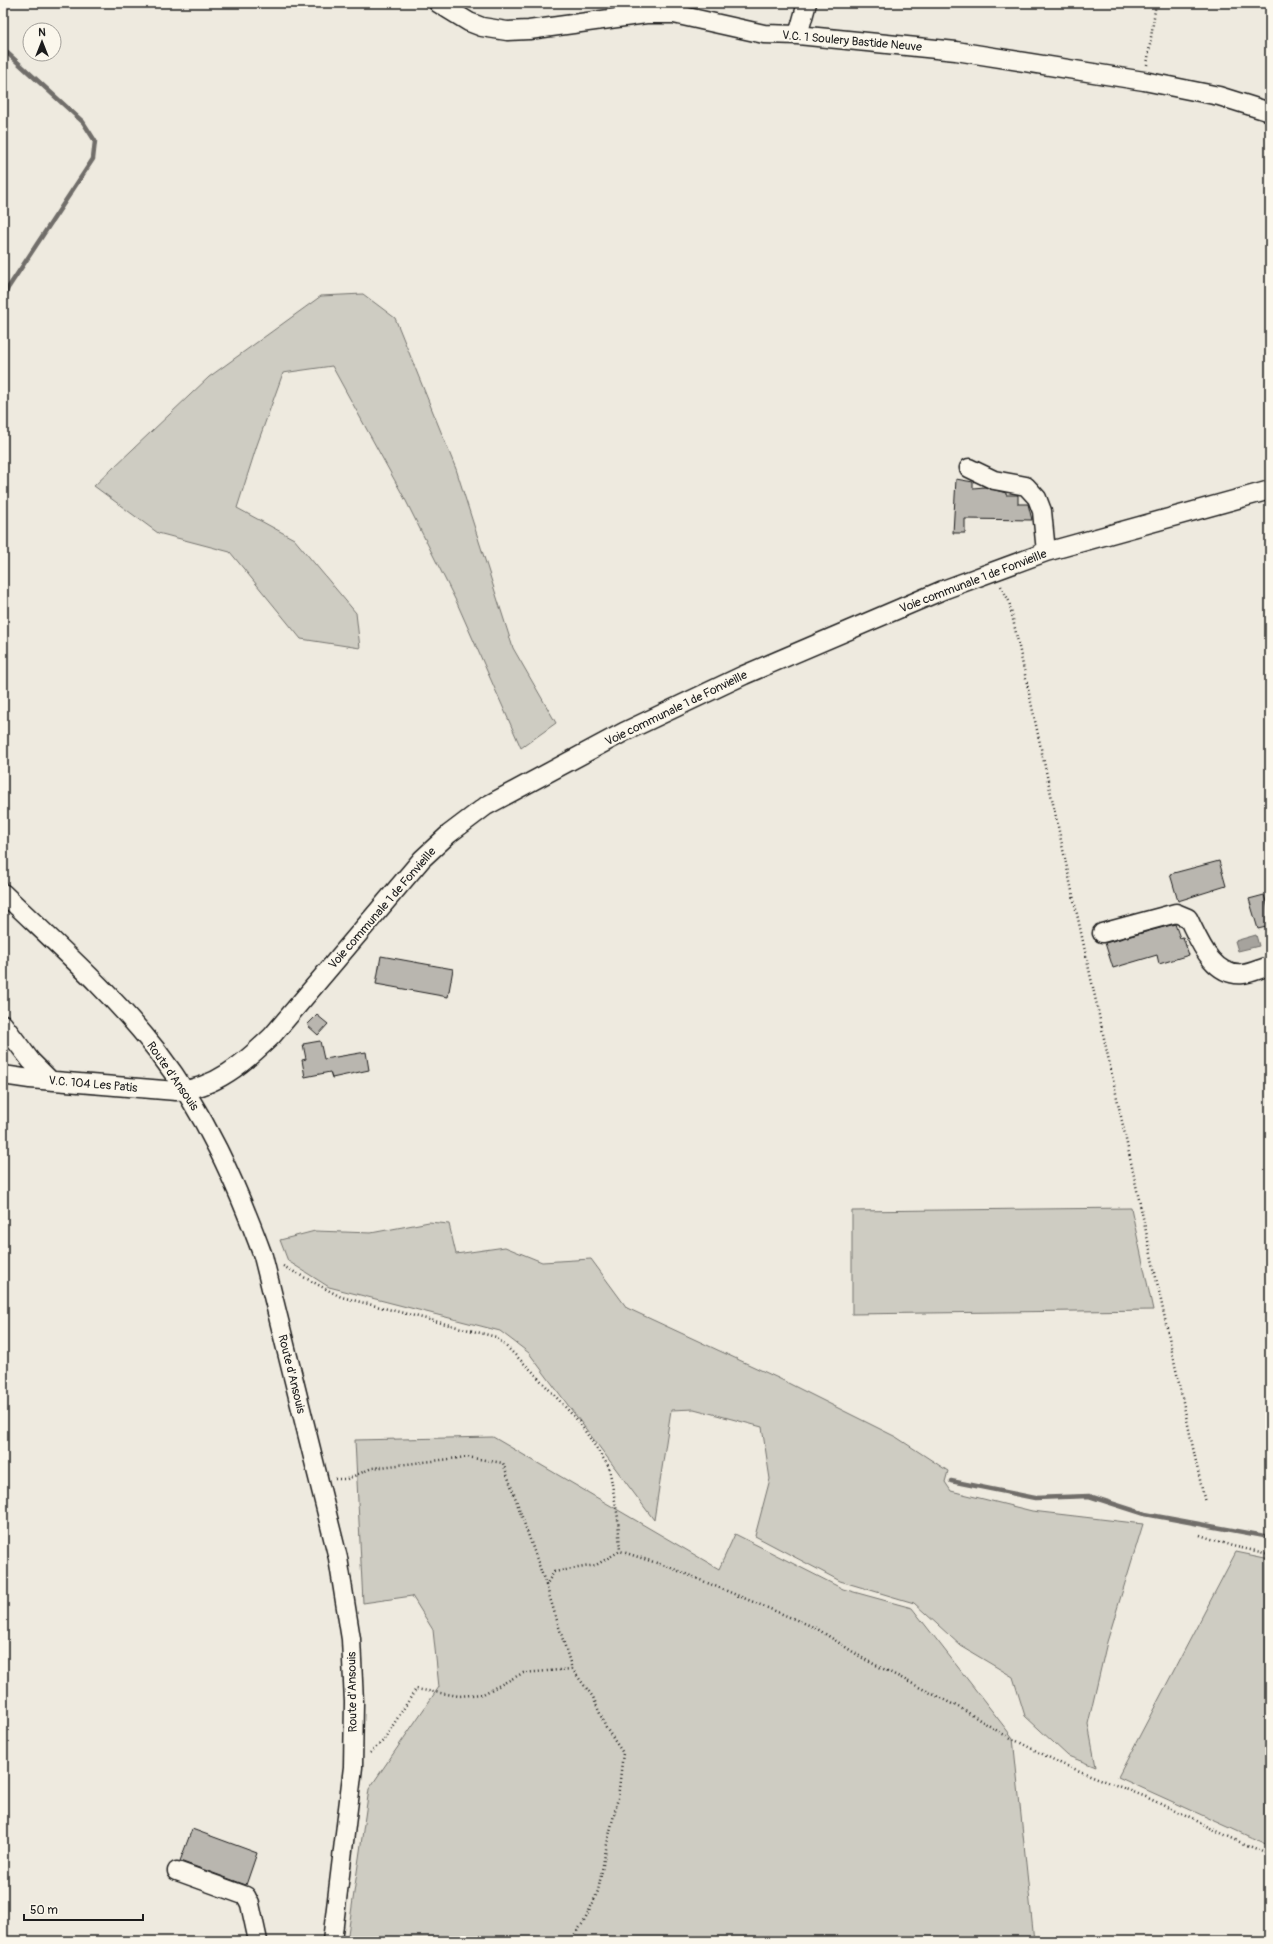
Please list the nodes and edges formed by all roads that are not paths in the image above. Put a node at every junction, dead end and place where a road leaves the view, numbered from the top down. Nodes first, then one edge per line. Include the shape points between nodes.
1 (438, 3) edge
2 (807, 3) edge
3 (798, 35) junction
4 (1270, 112) edge
5 (969, 468) dead end
6 (1270, 490) edge
7 (1046, 552) junction
8 (3, 893) edge
9 (1102, 933) dead end
10 (1270, 966) edge
11 (3, 1024) edge
12 (3, 1075) edge
13 (50, 1080) junction
14 (184, 1091) junction
15 (177, 1871) dead end
16 (258, 1941) edge
17 (332, 1941) edge

1 - 3 street, V.C. 1 Soulery Bastide Neuve via 469,22 507,31 646,14 674,14 764,34
2 - 3 street
3 - 4 street, V.C. 1 Soulery Bastide Neuve via 956,51 1144,81 1219,96
5 - 7 street via 994,480 1026,486 1030,490 1037,498 1042,511
6 - 7 street, Voie communale 1 de Fonvieille
7 - 14 street, Voie communale 1 de Fonvieille via 943,590 744,675 624,732 486,806 449,834 422,859 272,1036 252,1056 211,1083
8 - 14 street, Route d'Ansouis via 108,994 158,1052
9 - 10 street via 1176,913 1188,918 1205,952 1217,966 1226,971 1242,974
11 - 13 street via 31,1061
12 - 13 street, V.C. 104 Les Patis
13 - 14 street, V.C. 104 Les Patis
14 - 17 street, Route d'Ansouis via 224,1160 263,1256 338,1558 351,1639 354,1702 353,1768
15 - 16 street via 246,1896

